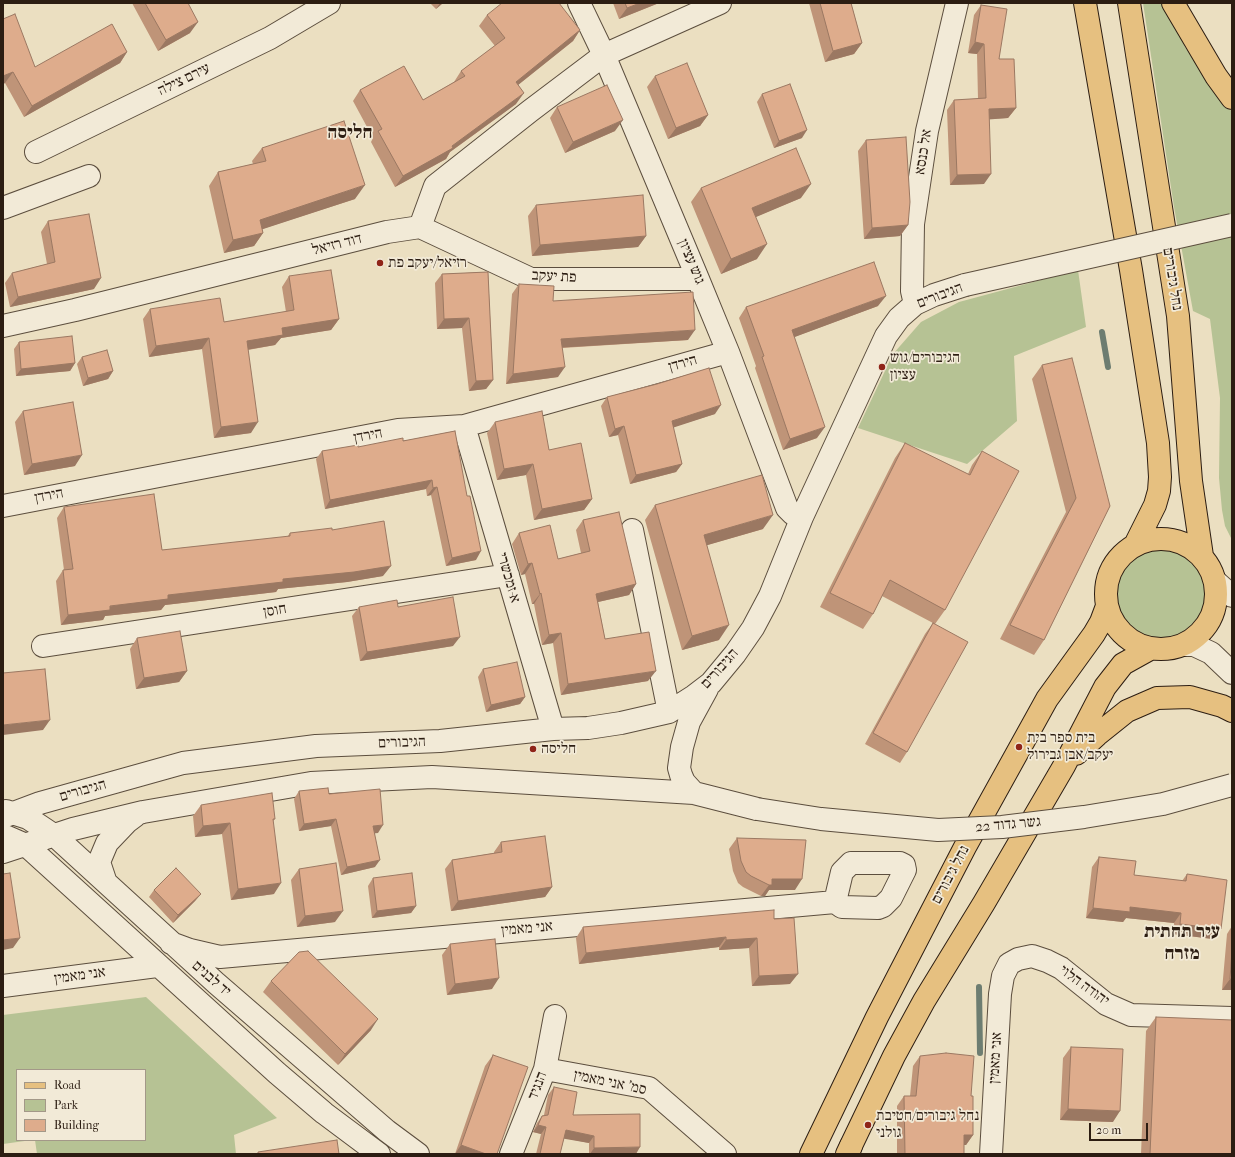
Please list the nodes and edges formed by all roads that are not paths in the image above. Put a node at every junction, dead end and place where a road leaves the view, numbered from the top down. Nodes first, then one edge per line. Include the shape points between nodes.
1 (329, 3) edge
2 (579, 3) edge
3 (720, 3) edge
4 (957, 3) edge
5 (1085, 3) edge
6 (1129, 3) edge
7 (1173, 3) edge
8 (604, 55) junction
9 (1232, 98) edge
10 (36, 152) dead end
11 (89, 176) dead end
12 (3, 208) edge
13 (1232, 225) edge
14 (420, 227) junction
15 (698, 279) junction
16 (915, 304) junction
17 (3, 326) edge
18 (728, 352) junction
19 (464, 426) junction
20 (3, 506) edge
21 (802, 517) junction
22 (632, 530) dead end
23 (1135, 545) junction
24 (1202, 556) junction
25 (508, 575) junction
26 (1215, 581) junction
27 (1232, 596) edge
28 (1107, 606) junction
29 (1184, 645) junction
30 (43, 646) dead end
31 (1150, 648) junction
32 (1232, 672) edge
33 (711, 683) junction
34 (1232, 711) edge
35 (669, 712) junction
36 (553, 729) junction
37 (1064, 766) junction
38 (1232, 785) edge
39 (694, 793) junction
40 (143, 812) junction
41 (7, 813) edge
42 (3, 835) edge
43 (55, 836) junction
44 (26, 845) junction
45 (3, 852) edge
46 (105, 880) junction
47 (835, 902) dead end
48 (171, 943) junction
49 (220, 957) junction
50 (1009, 964) joint
51 (157, 966) junction
52 (216, 983) junction
53 (3, 986) edge
54 (555, 1016) dead end
55 (1232, 1018) edge
56 (545, 1069) junction
57 (849, 1151) edge
58 (380, 1154) edge
59 (418, 1154) edge
60 (511, 1154) edge
61 (725, 1154) edge
62 (811, 1154) edge
63 (991, 1154) edge

1 - 10 street, עירם צילה via 270,38
2 - 8 street, גוש עציון
3 - 8 street
4 - 16 street, אל כנסא via 927,131 913,224 912,292
5 - 23 main road via 1158,442 1159,491 1155,505
6 - 24 main road, נחל גיבורים via 1178,316 1191,481
7 - 9 main road
8 - 14 street via 435,186
8 - 15 street, גוש עציון
11 - 12 street
13 - 16 street, הגיבורים, bridge via 965,286 934,295
14 - 15 street, פת יעקב via 531,279
14 - 17 street, דוד רזיאל via 387,232
15 - 18 street, גוש עציון
16 - 21 street, הגיבורים via 899,318 886,336
18 - 19 street, הירדן
18 - 21 street, גוש עציון via 786,508
19 - 20 street, הירדן via 398,430
19 - 25 street, א-זמכשרי
21 - 33 street, הגיבורים via 770,596 753,628
22 - 35 street
23 - 24 main road via 1160,539 1176,541 1191,547
23 - 28 main road via 1119,558 1109,576
24 - 26 main road
25 - 30 street, חוסן
25 - 36 street, א-זמכשרי
26 - 27 street
26 - 29 main road via 1216,603 1208,623 1194,639
28 - 31 main road via 1122,634 1135,643
28 - 62 main road, נחל גיבורים via 1102,622 1048,699 965,847 877,1017
29 - 31 main road via 1167,649
29 - 32 street via 1194,645 1211,653
31 - 37 main road via 1123,664 1113,674
33 - 35 street, הגיבורים
33 - 39 street via 695,710 682,747 679,768 684,782
34 - 37 main road via 1190,697 1157,698 1128,712 1097,735
35 - 36 street, הגיבורים via 614,724
36 - 41 street, הגיבורים via 440,741 316,746 183,763
37 - 57 main road via 924,1001 890,1063
38 - 39 street, גשר גדוד 22, bridge via 1163,804 1084,817 1002,827 938,830 821,819 757,809
39 - 40 street via 432,777 311,783
40 - 43 street via 73,829
40 - 46 street via 127,822 107,842 99,862
41 - 43 street, יד לבנים via 28,818
42 - 44 street, יד לבנים
43 - 44 street
43 - 46 street, יד לבנים
44 - 45 street
44 - 51 street, יד לבנים
46 - 48 street, יד לבנים
47 - 49 street, אני מאמין
48 - 49 street, אני מאמין
48 - 52 street, יד לבנים
49 - 52 street via 214,961 211,968
50 - 55 street, יהודה הלוי via 1032,956 1047,961 1061,968 1106,1004 1131,1015
50 - 63 street, אני מאמין via 1003,976 1000,994
51 - 53 street, אני מאמין
51 - 58 street, יד לבנים via 324,1113
52 - 59 street, יד לבנים via 387,1132
54 - 56 street, הנגיד
56 - 60 street, הנגיד
56 - 61 street, סמ' אני מאמין via 649,1088

